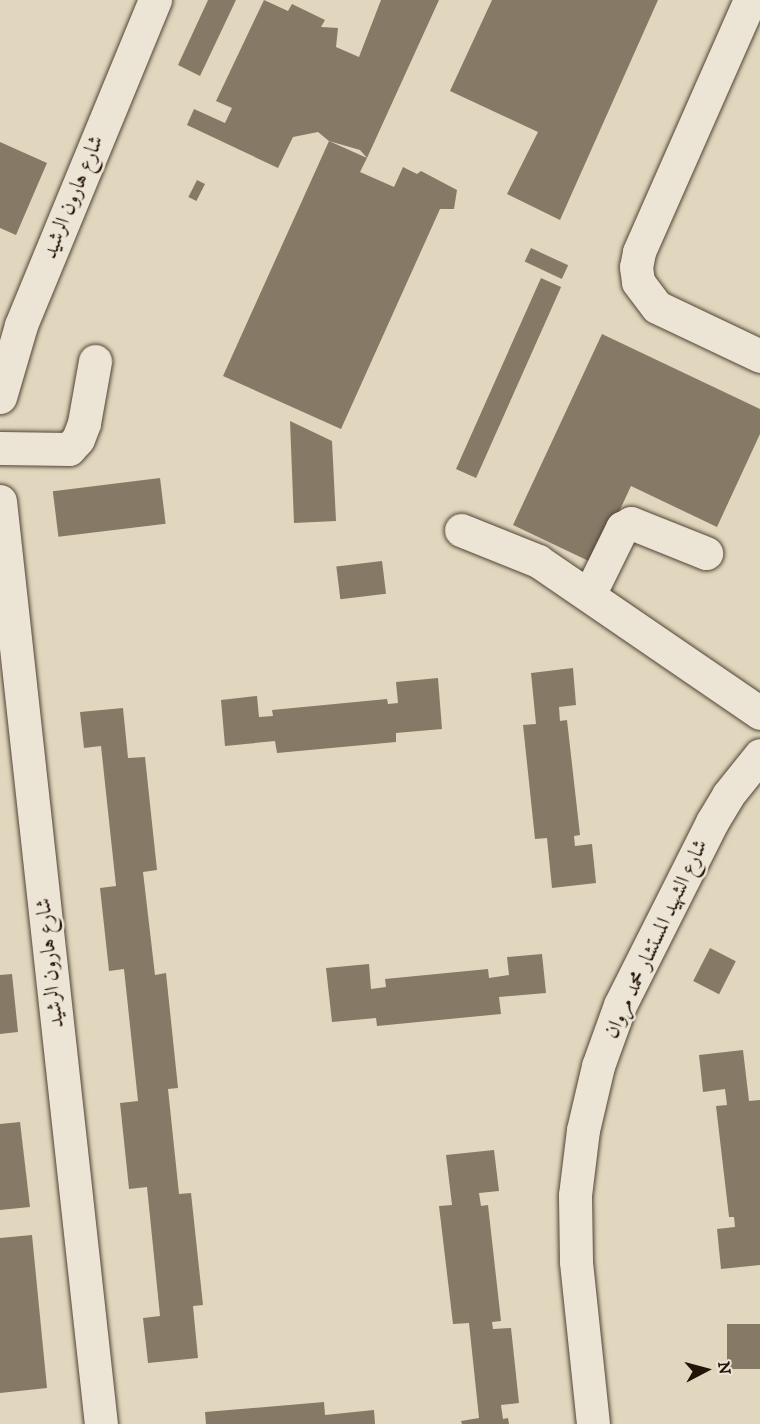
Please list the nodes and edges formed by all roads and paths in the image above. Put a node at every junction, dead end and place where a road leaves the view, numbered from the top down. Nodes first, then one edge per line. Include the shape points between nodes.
1 (750, 0) edge
2 (145, 3) edge
3 (760, 356) edge
4 (95, 361) dead end
5 (0, 397) edge
6 (0, 448) edge
7 (0, 501) edge
8 (460, 530) dead end
9 (706, 553) dead end
10 (589, 595) junction
11 (760, 713) edge
12 (760, 755) edge
13 (101, 1424) edge
14 (593, 1424) edge

1 - 3 street via 639,252 636,267 638,282 657,307
2 - 5 street, شارع هارون الرشيد via 21,325
4 - 6 street via 84,423 69,449
7 - 13 street, شارع هارون الرشيد
8 - 10 street via 538,561
9 - 10 street via 631,523 622,528
10 - 11 street
12 - 14 street, شارع الشهيد المستشار محمد مروان via 712,822 620,1005 598,1066 583,1130 575,1195 576,1261

